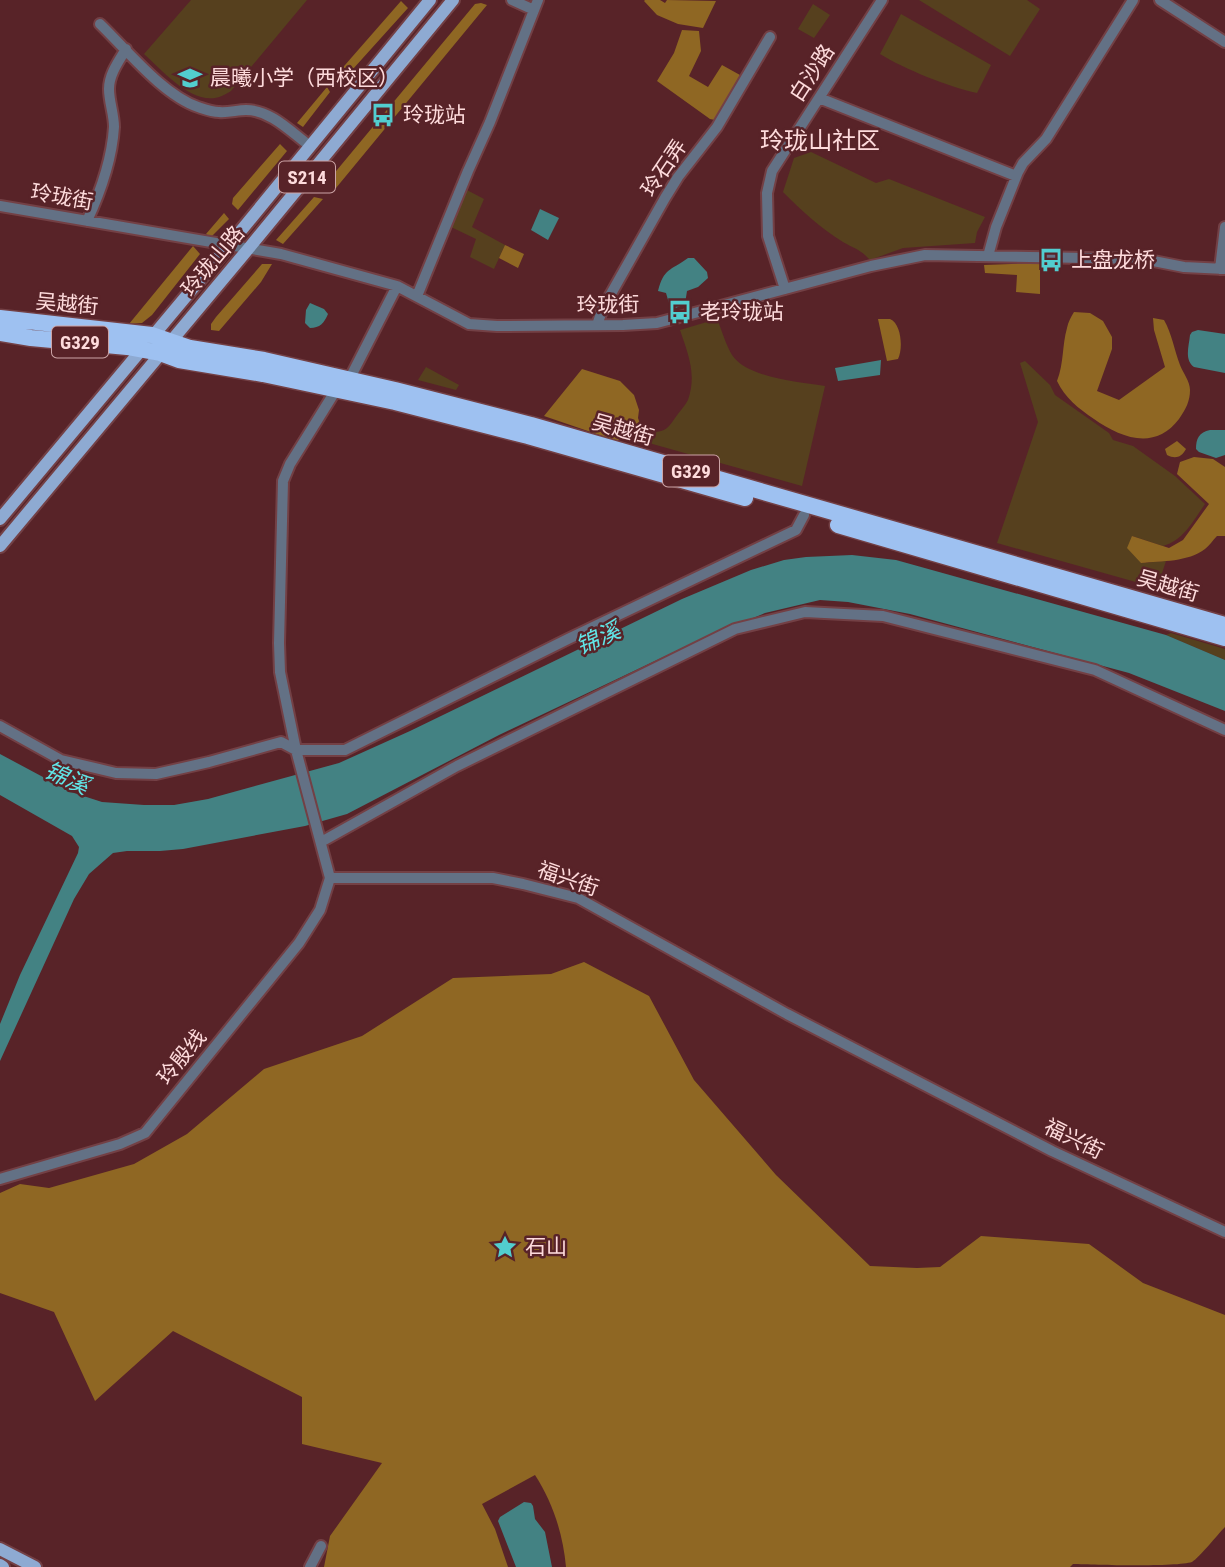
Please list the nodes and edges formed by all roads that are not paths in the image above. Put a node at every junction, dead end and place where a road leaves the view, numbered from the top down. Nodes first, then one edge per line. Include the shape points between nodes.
1 (430, 0) edge
2 (453, 0) edge
3 (512, 0) edge
4 (882, 0) edge
5 (1133, 0) edge
6 (1160, 0) edge
7 (536, 5) edge
8 (100, 24) dead end
9 (769, 37) dead end
10 (1225, 42) edge
11 (126, 49) junction
12 (819, 98) junction
13 (310, 146) junction
14 (1016, 176) junction
15 (0, 206) edge
16 (87, 221) junction
17 (1225, 228) edge
18 (228, 245) junction
19 (249, 248) junction
20 (988, 256) junction
21 (1223, 269) edge
22 (397, 286) junction
23 (785, 289) junction
24 (417, 296) junction
25 (0, 318) edge
26 (597, 325) junction
27 (0, 333) edge
28 (152, 335) junction
29 (165, 347) junction
30 (140, 349) junction
31 (343, 385) junction
32 (804, 515) junction
33 (0, 519) edge
34 (0, 546) edge
35 (1225, 625) edge
36 (1225, 638) edge
37 (0, 726) edge
38 (1225, 730) edge
39 (296, 750) junction
40 (321, 842) junction
41 (330, 878) junction
42 (0, 1179) edge
43 (1225, 1232) edge
44 (321, 1546) dead end
45 (0, 1549) edge
46 (34, 1567) edge
47 (310, 1567) edge

1 - 13 main road, 玲珑山路 / S214
2 - 19 main road, 玲珑山路 / S214
3 - 7 street
4 - 12 street, 白沙路
5 - 14 street via 1046,139
6 - 10 street
7 - 24 street
8 - 11 street
9 - 26 street, 玲石弄 via 717,127 665,198
11 - 13 street via 166,90 196,107 217,113 262,113
11 - 16 street via 110,81 112,143
12 - 14 street
12 - 23 street, 白沙路 via 772,171 767,193 768,236
13 - 18 main road, 玲珑山路 / S214
14 - 20 street
15 - 16 street, 玲珑街
16 - 18 street, 玲珑街
17 - 21 street
18 - 19 street, 玲珑街
18 - 28 main road, 玲珑山路 / S214
19 - 22 street, 玲珑街
19 - 29 main road, 玲珑山路 / S214
20 - 21 street, 玲珑街 via 1143,259
20 - 23 street, 玲珑街 via 925,255
22 - 24 street, 玲珑街
22 - 31 street
23 - 26 street, 玲珑街 via 657,323
24 - 26 street, 玲珑街 via 469,324
25 - 28 highway, 吴越街 / G329
27 - 30 highway, 吴越街 / G329
28 - 29 highway, 吴越街 / G329
28 - 30 main road, 玲珑山路
29 - 30 highway, 吴越街 / G329
29 - 31 highway, 吴越街 / G329 via 179,360
29 - 34 main road, 玲珑山路
30 - 33 main road, 玲珑山路
31 - 32 highway, 吴越街 / G329
31 - 35 highway, 吴越街 / G329 via 531,425
31 - 39 street via 290,464 284,481 280,671
32 - 36 highway, 吴越街 / G329
32 - 39 street via 796,530 345,750
37 - 39 street via 61,760 116,773 156,774 281,742
38 - 40 street via 1095,670 883,616 804,612 735,629 457,766
39 - 40 street
40 - 41 street
41 - 42 street, 玲殷线 via 320,910 299,943 145,1133
41 - 43 street, 福兴街 via 493,878 578,898 1052,1151
44 - 47 street
45 - 46 main road

